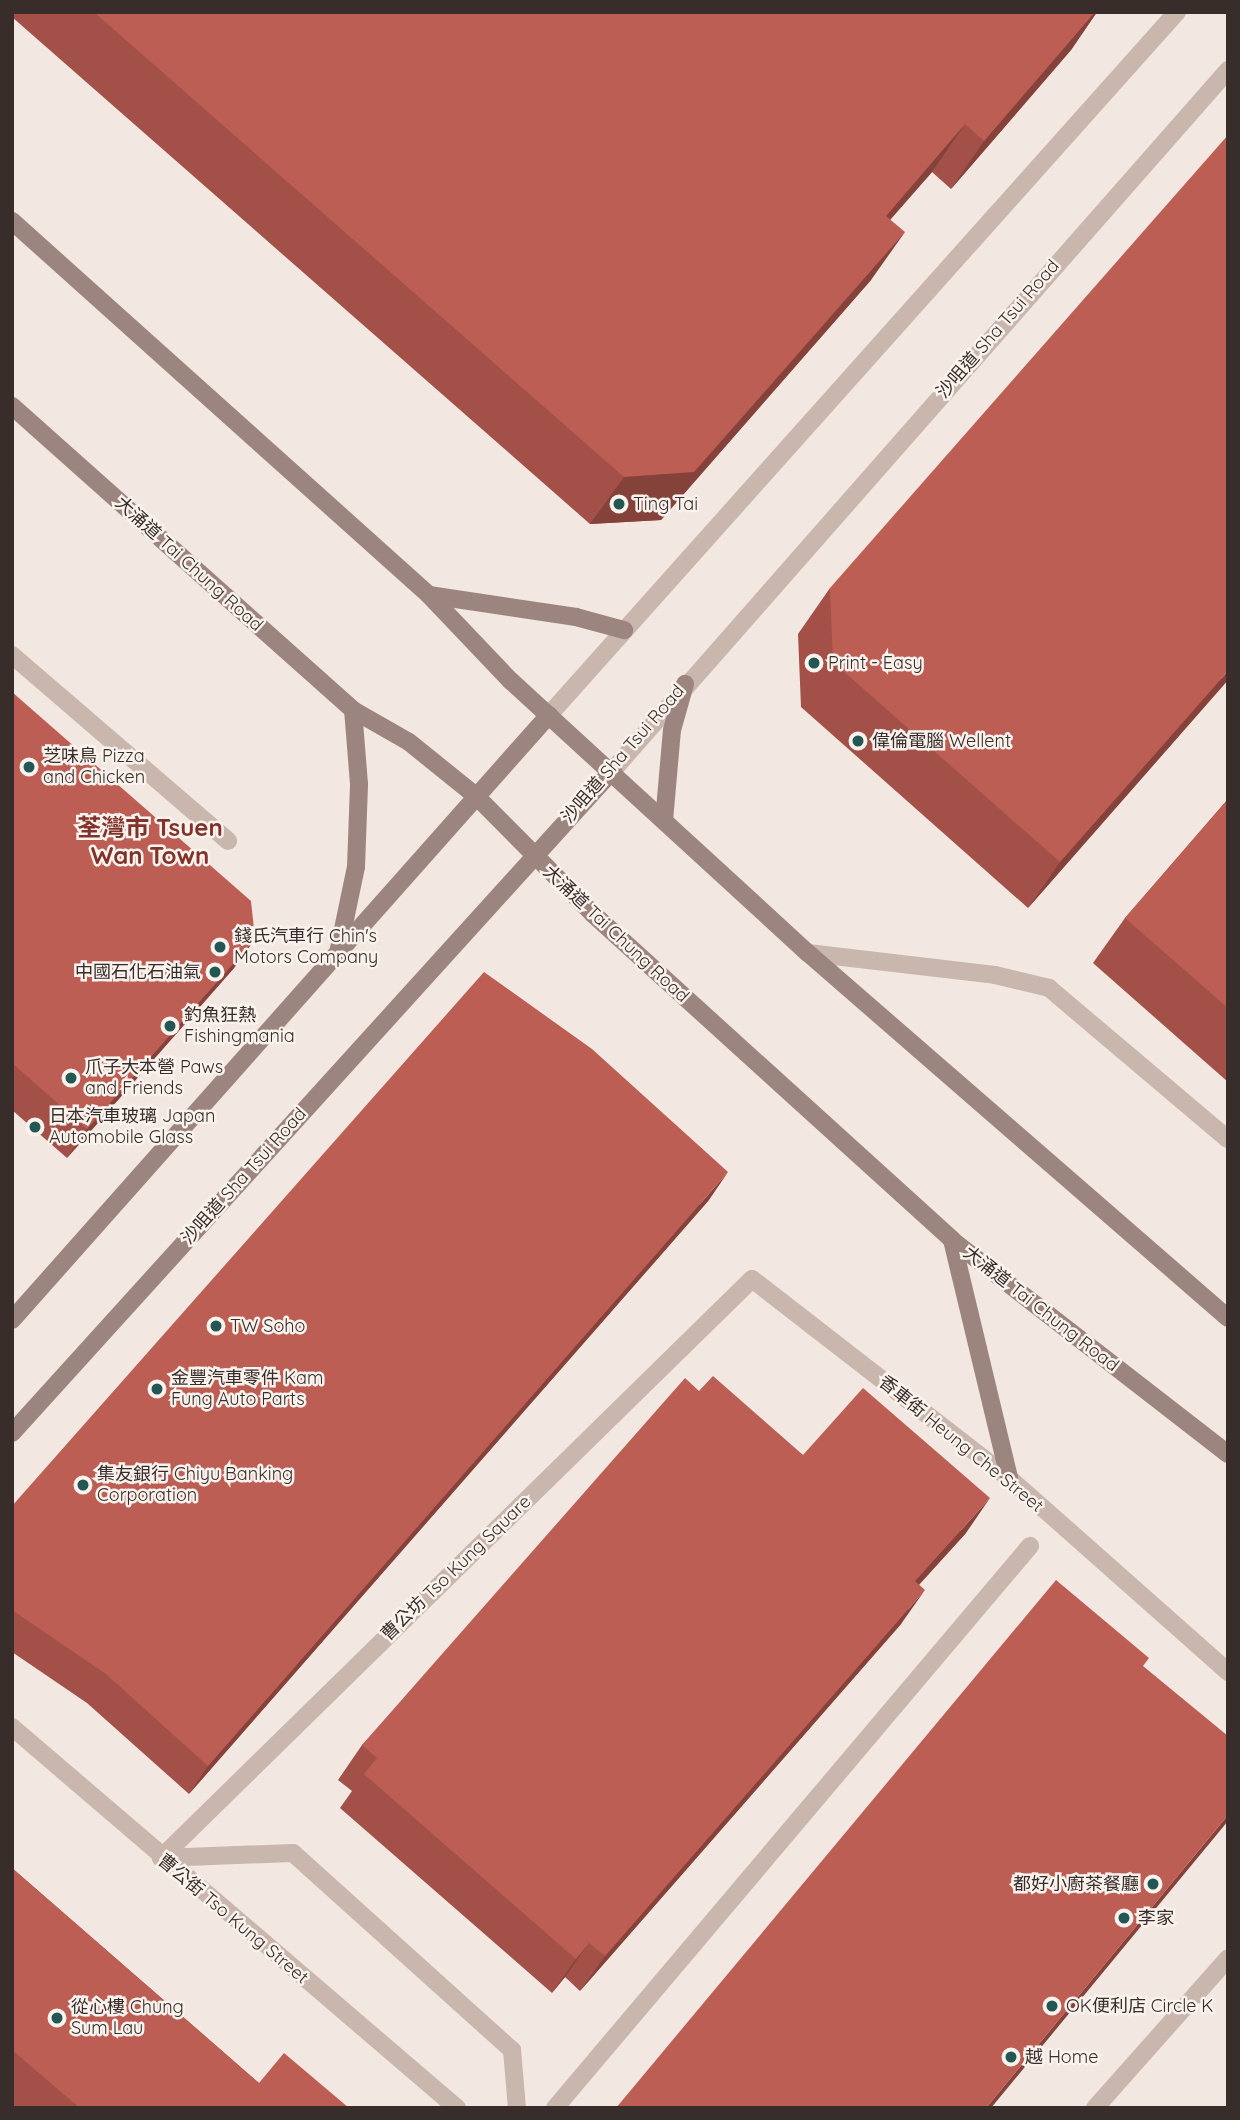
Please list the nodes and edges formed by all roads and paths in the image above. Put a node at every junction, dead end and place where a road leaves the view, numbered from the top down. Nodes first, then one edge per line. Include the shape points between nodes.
1 (1177, 12) edge
2 (1228, 70) edge
3 (12, 221) edge
4 (12, 406) edge
5 (429, 595) junction
6 (624, 630) junction
7 (12, 655) edge
8 (685, 684) junction
9 (354, 710) junction
10 (549, 715) junction
11 (613, 770) junction
12 (476, 796) junction
13 (664, 821) junction
14 (228, 841) dead end
15 (531, 856) junction
16 (808, 953) junction
17 (338, 955) junction
18 (1228, 1139) edge
19 (952, 1240) junction
20 (752, 1279) joint
21 (1228, 1318) edge
22 (12, 1321) edge
23 (12, 1433) edge
24 (1228, 1454) edge
25 (1009, 1478) junction
26 (1030, 1546) dead end
27 (1228, 1672) edge
28 (12, 1727) edge
29 (161, 1858) junction
30 (1228, 1958) edge
31 (457, 2108) edge
32 (517, 2108) edge
33 (555, 2108) edge
34 (1095, 2108) edge

1 - 6 street
2 - 8 street, 沙咀道 Sha Tsui Road
3 - 5 main road
4 - 9 main road, 大涌道 Tai Chung Road
5 - 6 main road via 576,617
5 - 10 main road
6 - 10 street
7 - 14 street
8 - 11 street, 沙咀道 Sha Tsui Road
8 - 13 main road via 672,730
9 - 12 main road, 大涌道 Tai Chung Road via 410,742
9 - 17 main road via 359,783 356,867
10 - 11 main road
10 - 12 main road
11 - 13 main road
11 - 15 main road, 沙咀道 Sha Tsui Road
12 - 15 main road, 大涌道 Tai Chung Road
12 - 17 main road
13 - 16 main road
15 - 19 main road, 大涌道 Tai Chung Road
15 - 23 main road, 沙咀道 Sha Tsui Road
16 - 18 street via 995,975 1049,988
16 - 21 main road
17 - 22 main road
19 - 24 main road, 大涌道 Tai Chung Road
19 - 25 main road
20 - 25 street, 香車街 Heung Che Street
20 - 29 street, 曹公坊 Tso Kung Square
25 - 27 street, 香車街 Heung Che Street
26 - 33 street
28 - 29 street, 曹公街 Tso Kung Street
29 - 31 street, 曹公街 Tso Kung Street
29 - 32 street via 293,1853 512,2050
30 - 34 street

